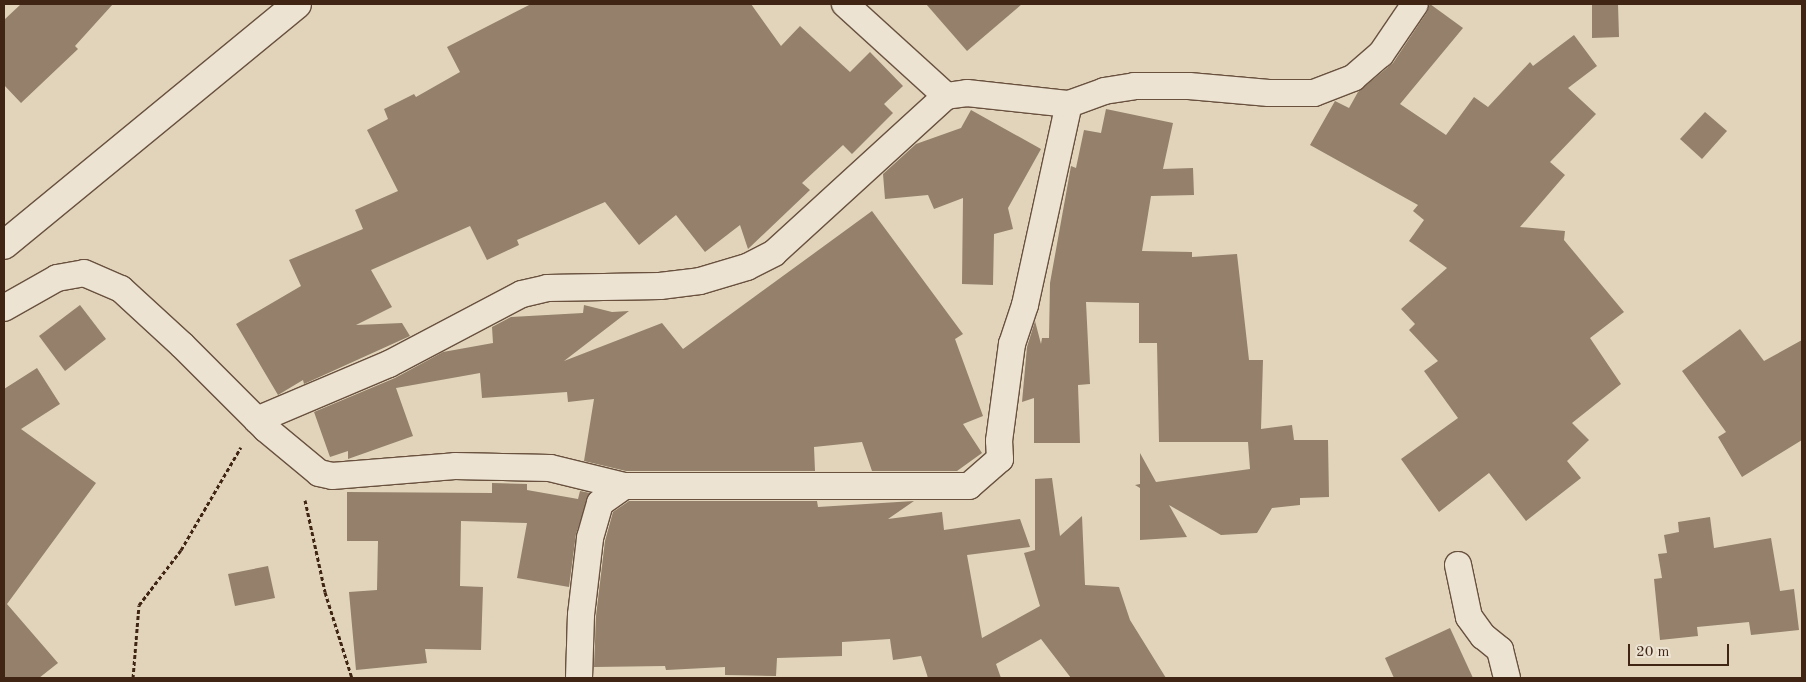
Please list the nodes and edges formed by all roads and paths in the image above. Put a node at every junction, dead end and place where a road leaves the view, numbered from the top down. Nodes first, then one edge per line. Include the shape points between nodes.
1 (297, 4) edge
2 (845, 4) edge
3 (1415, 4) edge
4 (946, 96) junction
5 (1069, 104) junction
6 (4, 245) edge
7 (4, 308) edge
8 (257, 420) junction
9 (299, 457) junction
10 (624, 486) junction
11 (1458, 565) dead end
12 (133, 678) edge
13 (352, 678) edge
14 (579, 678) edge
15 (1507, 678) edge

1 - 6 main road
2 - 4 street
3 - 5 street via 1381,54 1353,78 1314,92 1134,86 1104,91
4 - 5 street via 967,93
4 - 8 street via 774,253 747,267 700,281 660,286 547,288 522,294 389,364
5 - 10 street via 1025,305 1012,344 999,441 1000,458 986,474 969,486
7 - 8 street via 57,278 84,273 121,289
8 - 9 street
8 - 12 path via 181,550 139,605
9 - 10 street via 320,473 332,476 455,466 550,468
9 - 13 path via 309,532
10 - 14 street via 600,503 590,538 580,614
11 - 15 street via 1470,617 1483,636 1500,650

